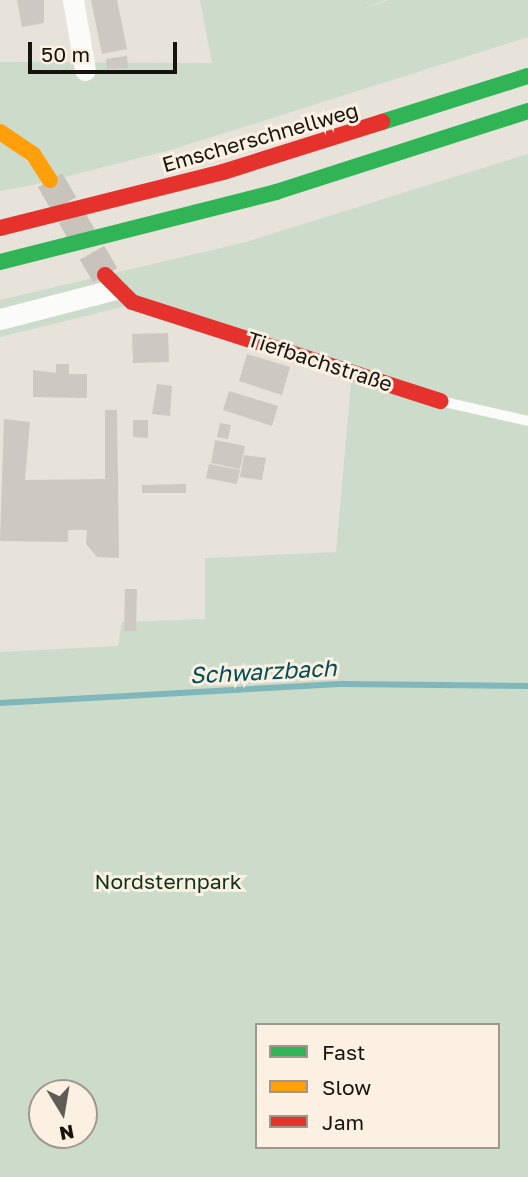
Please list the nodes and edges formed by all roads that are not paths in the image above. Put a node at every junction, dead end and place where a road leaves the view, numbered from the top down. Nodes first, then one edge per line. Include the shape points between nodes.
1 (73, 0) edge
2 (85, 70) dead end
3 (528, 76) edge
4 (528, 111) edge
5 (0, 132) edge
6 (50, 180) tunnel mouth
7 (0, 228) edge
8 (0, 262) edge
9 (111, 282) joint
10 (0, 319) edge
11 (440, 401) joint
12 (528, 421) edge

1 - 2 street
3 - 7 main road, Emscherschnellweg via 223,172
4 - 8 main road via 275,192
5 - 6 main road via 33,154
9 - 10 street, Tiefbachstraße
9 - 11 main road, Tiefbachstraße via 132,302
11 - 12 lane, Tiefbachstraße

